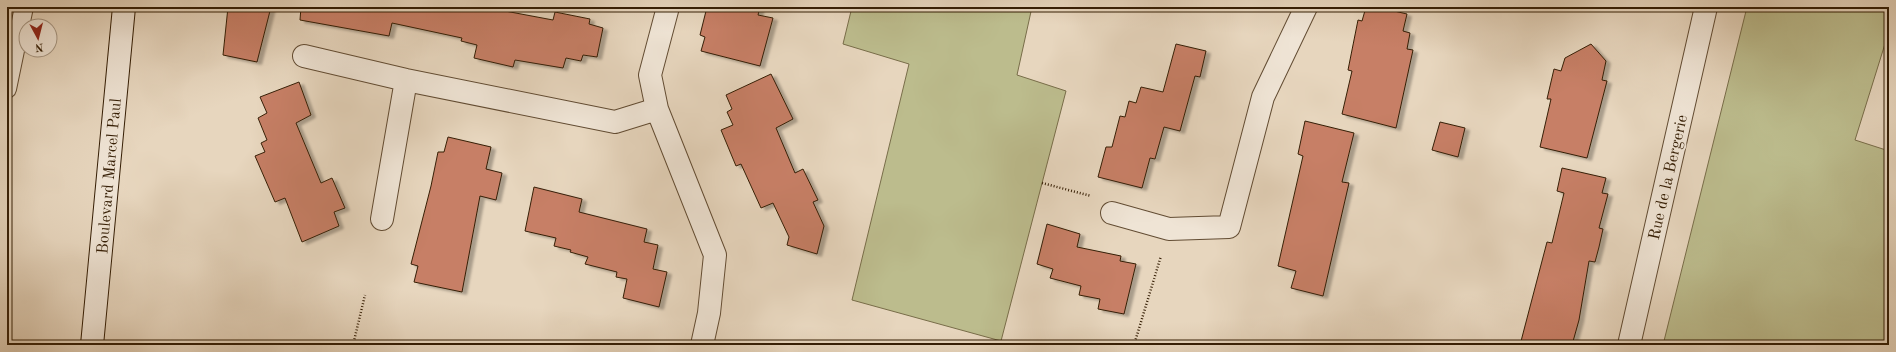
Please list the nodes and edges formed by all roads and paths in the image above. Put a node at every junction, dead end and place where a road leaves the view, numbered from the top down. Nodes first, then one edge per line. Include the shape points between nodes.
1 (24, 7) edge
2 (124, 7) edge
3 (668, 7) edge
4 (1306, 7) edge
5 (1704, 7) edge
6 (304, 56) dead end
7 (406, 80) junction
8 (7, 89) edge
9 (657, 109) junction
10 (1042, 183) dead end
11 (1112, 213) joint
12 (382, 219) dead end
13 (1169, 229) junction
14 (365, 294) dead end
15 (92, 345) edge
16 (353, 345) edge
17 (702, 345) edge
18 (1134, 345) edge
19 (1629, 345) edge

1 - 8 lane
2 - 15 street, Boulevard Marcel Paul
3 - 9 street via 650,76
4 - 13 street via 1263,97 1229,227
5 - 19 street, Rue de la Bergerie
6 - 7 street
7 - 9 street via 615,122
7 - 12 street
9 - 17 street via 716,255
10 - 11 path via 1106,200
11 - 13 street
13 - 18 path
14 - 16 path

